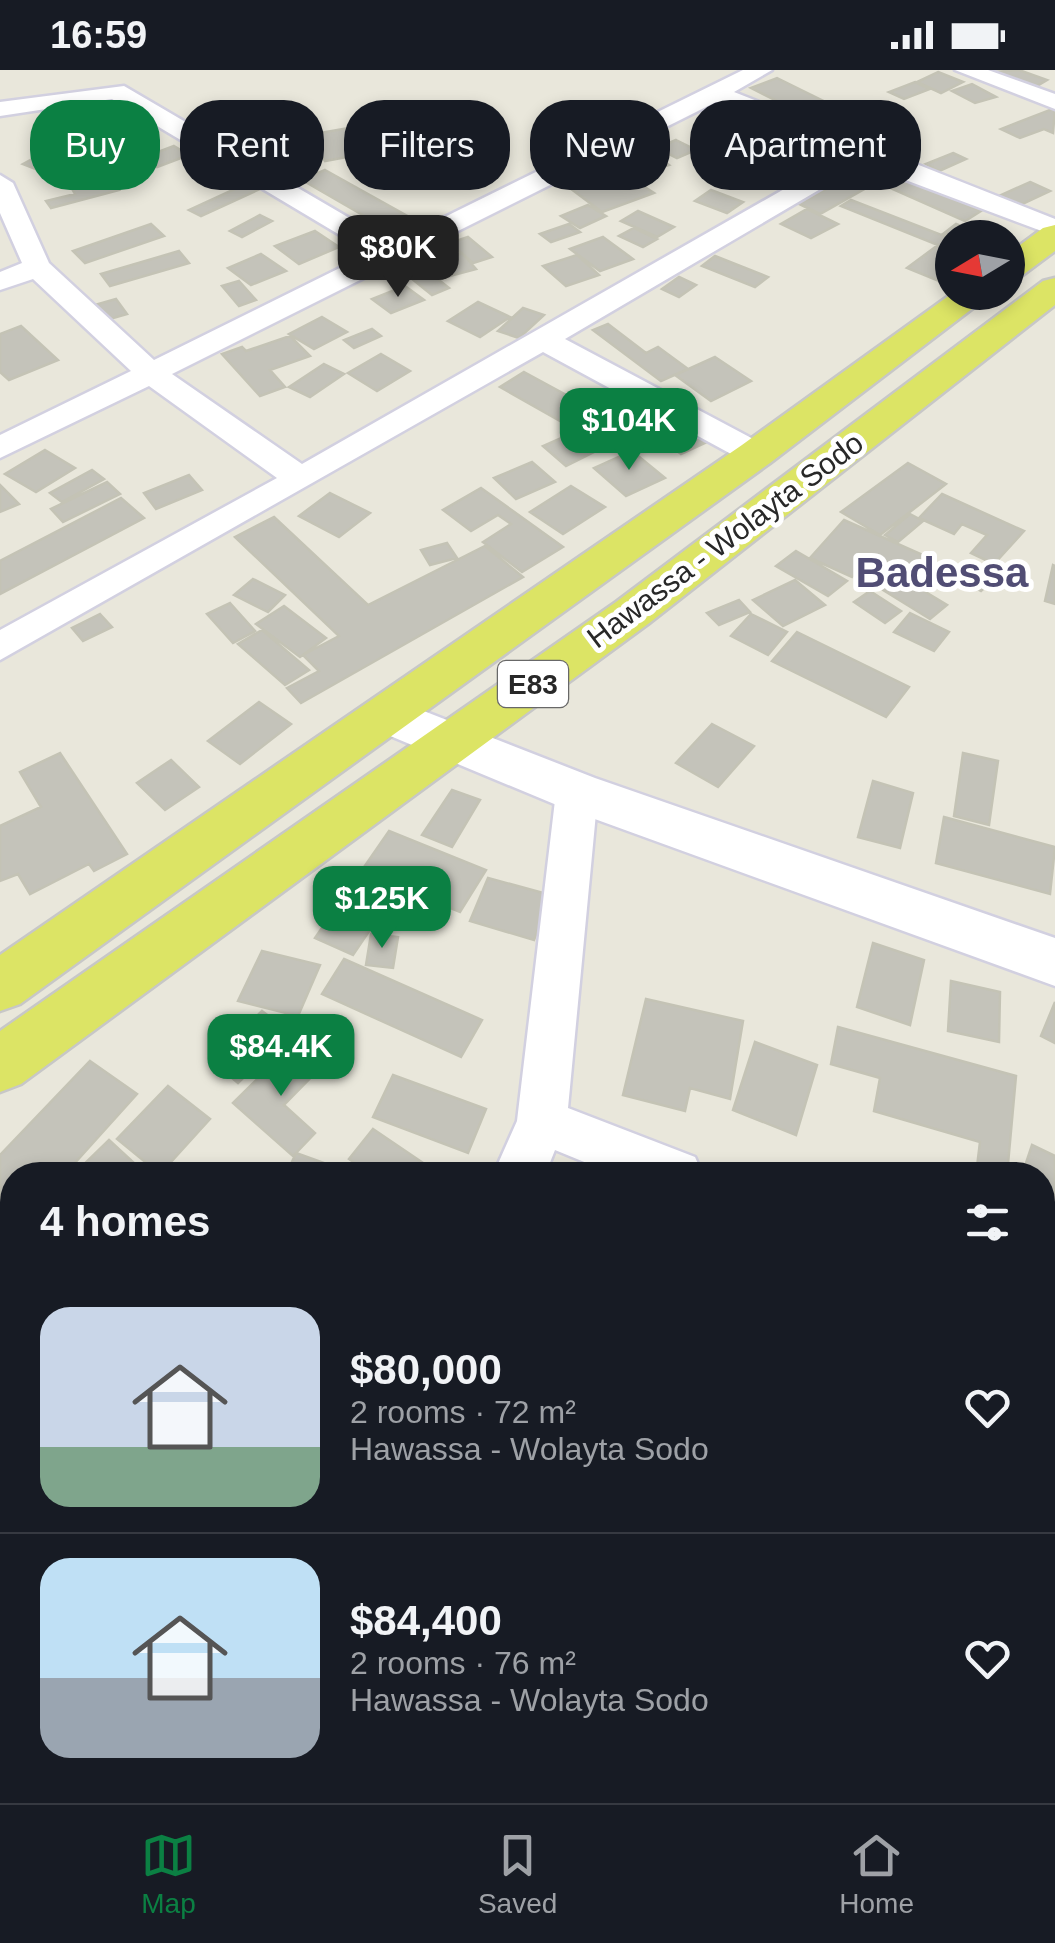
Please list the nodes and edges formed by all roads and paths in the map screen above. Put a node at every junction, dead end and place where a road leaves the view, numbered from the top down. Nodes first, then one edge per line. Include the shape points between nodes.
1 (761, 70) edge
2 (966, 70) edge
3 (715, 93) junction
4 (731, 100) edge
5 (1055, 102) edge
6 (0, 109) edge
7 (921, 179) edge
8 (0, 184) edge
9 (801, 190) edge
10 (1055, 232) edge
11 (393, 255) junction
12 (1025, 256) edge
13 (37, 267) junction
14 (0, 282) edge
15 (1055, 288) edge
16 (952, 310) edge
17 (544, 340) junction
18 (152, 375) junction
19 (0, 448) edge
20 (756, 454) junction
21 (302, 480) junction
22 (0, 647) edge
23 (388, 715) junction
24 (453, 741) junction
25 (577, 792) junction
26 (1055, 962) edge
27 (0, 986) edge
28 (0, 1065) edge
29 (542, 1121) junction
30 (525, 1162) edge
31 (645, 1162) edge

1 - 3 street
2 - 5 street
3 - 4 street
3 - 11 street
6 - 11 street via 116,91
7 - 10 street
8 - 13 street
9 - 17 street
10 - 12 main road
11 - 18 street
13 - 14 street
13 - 18 street
15 - 24 main road, Hawassa - Wolayta Sodo / E83 via 632,613
16 - 20 main road, Hawassa - Wolayta Sodo / E83
17 - 20 street
17 - 21 street
18 - 19 street
18 - 21 street
20 - 23 main road, Hawassa - Wolayta Sodo / E83
21 - 22 street
23 - 24 street
23 - 27 main road, Hawassa - Wolayta Sodo / E83
24 - 25 street
24 - 28 main road, Hawassa - Wolayta Sodo / E83
25 - 26 street
25 - 29 street
29 - 30 street
29 - 31 street

